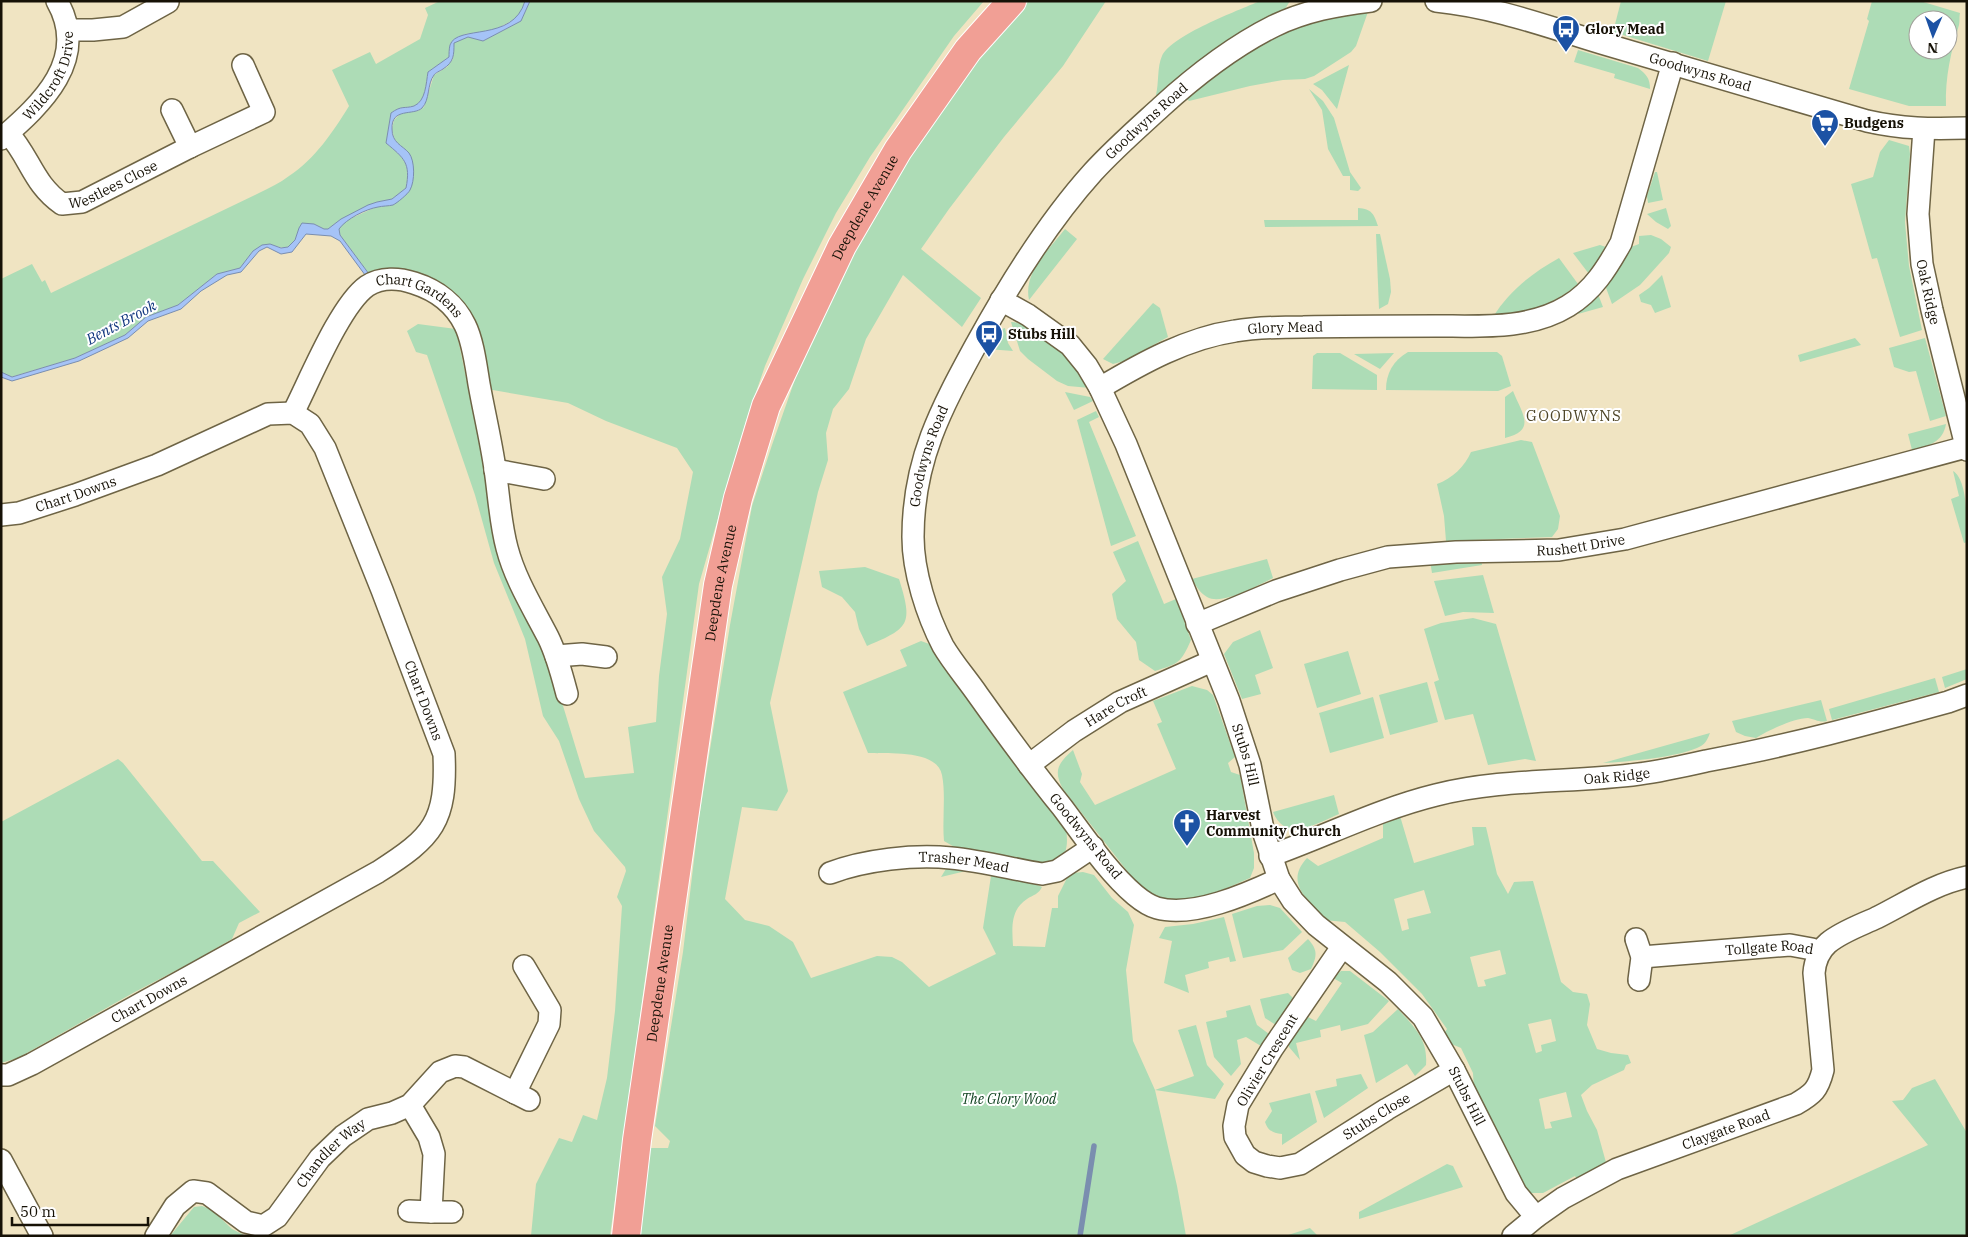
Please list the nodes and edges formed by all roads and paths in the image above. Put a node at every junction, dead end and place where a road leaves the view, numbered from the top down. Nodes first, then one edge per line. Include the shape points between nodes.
1 (57, 1) edge
2 (1012, 1) edge
3 (1371, 1) edge
4 (1436, 1) edge
5 (168, 2) edge
6 (1484, 4) edge
7 (1310, 6) edge
8 (68, 30) junction
9 (1673, 64) junction
10 (243, 65) dead end
11 (172, 110) dead end
12 (1967, 128) edge
13 (1924, 129) junction
14 (5, 136) edge
15 (190, 147) junction
16 (1001, 300) junction
17 (1100, 388) junction
18 (293, 413) junction
19 (1966, 449) edge
20 (495, 470) junction
21 (544, 479) dead end
22 (1, 515) edge
23 (1197, 624) junction
24 (556, 656) junction
25 (606, 657) dead end
26 (1212, 661) junction
27 (567, 694) dead end
28 (1967, 695) edge
29 (1029, 765) junction
30 (1093, 847) junction
31 (1270, 856) junction
32 (830, 873) dead end
33 (1967, 877) edge
34 (1279, 879) junction
35 (1342, 947) junction
36 (1819, 953) junction
37 (524, 966) dead end
38 (1639, 980) dead end
39 (1454, 1070) junction
40 (1, 1075) edge
41 (410, 1105) junction
42 (1, 1160) edge
43 (1300, 1164) joint
44 (409, 1211) dead end
45 (1536, 1217) junction
46 (42, 1236) edge
47 (156, 1236) edge
48 (626, 1236) edge
49 (1513, 1236) edge

1 - 8 street, Wildcroft Drive
2 - 48 highway, Deepdene Avenue via 968,50 898,150 842,246 766,406 738,498 718,585 638,1130
3 - 7 street, Goodwyns Road
4 - 6 street, Goodwyns Road
5 - 8 street via 123,27
6 - 9 street, Goodwyns Road
7 - 16 street, Goodwyns Road via 1226,53 1139,126 1093,172 1062,210
8 - 14 street, Wildcroft Drive via 66,58 59,77 47,95
9 - 13 street, Goodwyns Road via 1867,121
9 - 17 street, Glory Mead via 1621,243 1607,269 1587,292 1568,306 1508,326 1332,326 1235,331 1174,349
10 - 15 street, Westlees Close via 264,112
11 - 15 street
12 - 13 street, Goodwyns Road
13 - 19 street, Oak Ridge via 1918,214 1922,264
14 - 15 street, Westlees Close via 16,142 43,187 62,204 82,202
16 - 17 street, Stubs Hill via 1070,345
16 - 29 street, Goodwyns Road via 933,429 918,475 913,542 921,589 944,648
17 - 23 street, Stubs Hill via 1126,444
18 - 20 street, Chart Gardens via 353,300 368,286 381,280 409,281 438,294 465,325
18 - 22 street, Chart Downs via 268,414 157,465 19,513
18 - 40 street, Chart Downs via 310,424 325,448 444,754 445,783 440,811 428,834 409,852 378,872 32,1064
19 - 23 street, Rushett Drive via 1625,539 1559,550 1388,557 1276,591
20 - 21 street
20 - 24 street, Chart Gardens via 507,550 528,602
23 - 26 street, Stubs Hill
24 - 25 street via 582,654
24 - 27 street, Chart Gardens
26 - 29 street, Hare Croft via 1120,702
26 - 31 street, Stubs Hill via 1250,764
28 - 31 street, Oak Ridge via 1822,737 1640,774 1516,781 1438,794 1388,809
29 - 30 street, Goodwyns Road
30 - 32 street, Trasher Mead via 1057,871 1042,874 948,857 896,858
30 - 34 street, Goodwyns Road via 1136,896 1156,908 1175,910 1221,902
31 - 34 street, Stubs Hill
33 - 36 street, Tollgate Road via 1938,886 1854,929 1829,942
34 - 35 street, Stubs Hill via 1316,925
35 - 39 street, Stubs Hill via 1388,982 1423,1017
35 - 43 street, Olivier Crescent via 1272,1048 1242,1098 1235,1117 1235,1137 1245,1155 1254,1162 1280,1168
36 - 38 street, Tollgate Road via 1790,945 1639,948
36 - 45 street, Claygate Road via 1814,962 1814,972 1823,1070 1813,1094 1796,1104 1617,1170 1563,1198
37 - 41 street, Chandler Way via 550,1010 549,1024 522,1096 464,1066 455,1066 440,1072
39 - 43 street, Stubs Close
39 - 45 street, Stubs Hill via 1516,1193
41 - 44 street via 430,1136 442,1212
41 - 47 street, Chandler Way via 368,1119 343,1136 320,1158 277,1217 263,1226 246,1222 207,1193 193,1191 175,1206
42 - 46 street
45 - 49 street, Claygate Road

